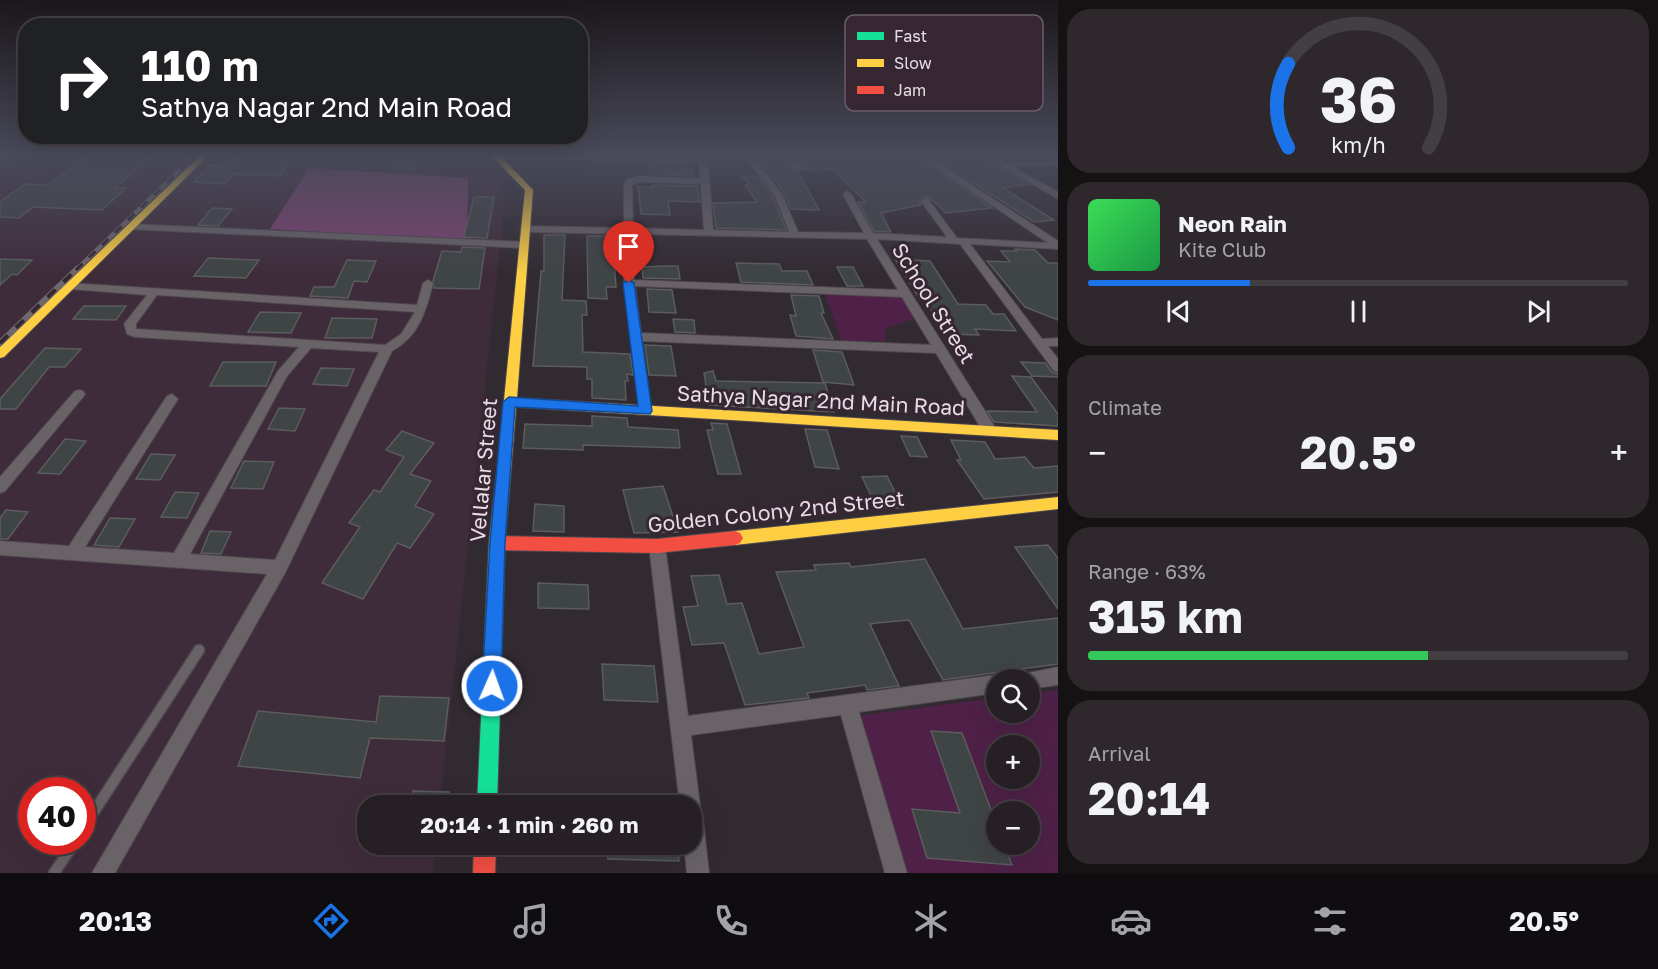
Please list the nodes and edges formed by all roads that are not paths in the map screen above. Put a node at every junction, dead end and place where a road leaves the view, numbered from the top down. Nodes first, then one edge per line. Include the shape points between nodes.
1 (165, 194) edge
2 (529, 194) edge
3 (629, 194) edge
4 (705, 194) edge
5 (777, 194) edge
6 (847, 194) dead end
7 (979, 194) edge
8 (925, 201) dead end
9 (130, 227) junction
10 (525, 229) junction
11 (628, 231) junction
12 (709, 233) junction
13 (795, 235) junction
14 (870, 236) junction
15 (959, 241) junction
16 (524, 245) junction
17 (1058, 246) edge
18 (428, 283) dead end
19 (629, 283) junction
20 (69, 286) junction
21 (154, 292) junction
22 (906, 294) junction
23 (421, 309) junction
24 (637, 337) junction
25 (1058, 342) edge
26 (1039, 343) junction
27 (308, 344) junction
28 (387, 349) junction
29 (941, 349) junction
30 (0, 354) edge
31 (1058, 368) edge
32 (79, 394) dead end
33 (172, 399) dead end
34 (509, 402) junction
35 (645, 411) junction
36 (990, 431) junction
37 (1058, 435) edge
38 (0, 487) edge
39 (1058, 503) edge
40 (497, 543) junction
41 (657, 546) junction
42 (0, 548) edge
43 (73, 553) junction
44 (178, 561) junction
45 (279, 568) junction
46 (199, 650) dead end
47 (1058, 676) edge
48 (1040, 678) edge
49 (986, 685) edge
50 (847, 704) junction
51 (680, 727) junction
52 (487, 795) edge
53 (689, 795) edge
54 (96, 808) edge
55 (66, 855) edge
56 (485, 855) edge
57 (696, 855) edge
58 (54, 873) edge
59 (103, 873) edge
60 (484, 873) edge
61 (698, 873) edge
62 (896, 873) edge

1 - 9 street
2 - 10 street, Vellalar Street
3 - 11 street
4 - 12 street
5 - 13 street
6 - 14 street, School Street
7 - 17 street
8 - 15 street
9 - 16 street
9 - 20 street
10 - 11 street
10 - 16 street, Vellalar Street
11 - 12 street
11 - 19 street
12 - 13 street
13 - 14 street
14 - 15 street
14 - 22 street, School Street
15 - 17 street
15 - 26 street
16 - 34 street, Vellalar Street
18 - 23 street
19 - 22 street
19 - 24 street
20 - 21 street
20 - 30 street
21 - 23 street
21 - 27 street via 130,324 131,331
22 - 29 street, School Street
23 - 28 street via 413,330 402,342
24 - 29 street
24 - 35 street
25 - 26 street
26 - 31 street
27 - 28 street
27 - 44 street via 282,375
28 - 45 street
29 - 36 street, School Street
32 - 38 street
33 - 43 street
34 - 35 street, Sathya Nagar 2nd Main Road
34 - 40 street, Vellalar Street
35 - 36 street, Sathya Nagar 2nd Main Road
36 - 37 street, Sathya Nagar 2nd Main Road
39 - 41 street, Golden Colony 2nd Street
40 - 41 street, Golden Colony 2nd Street
40 - 52 street, Vellalar Street
41 - 51 street
42 - 43 street
43 - 44 street
44 - 45 street
45 - 59 street
46 - 54 lane
47 - 48 street
49 - 50 street
50 - 51 street
50 - 62 street
51 - 53 street
55 - 58 lane
56 - 60 street
57 - 61 street

